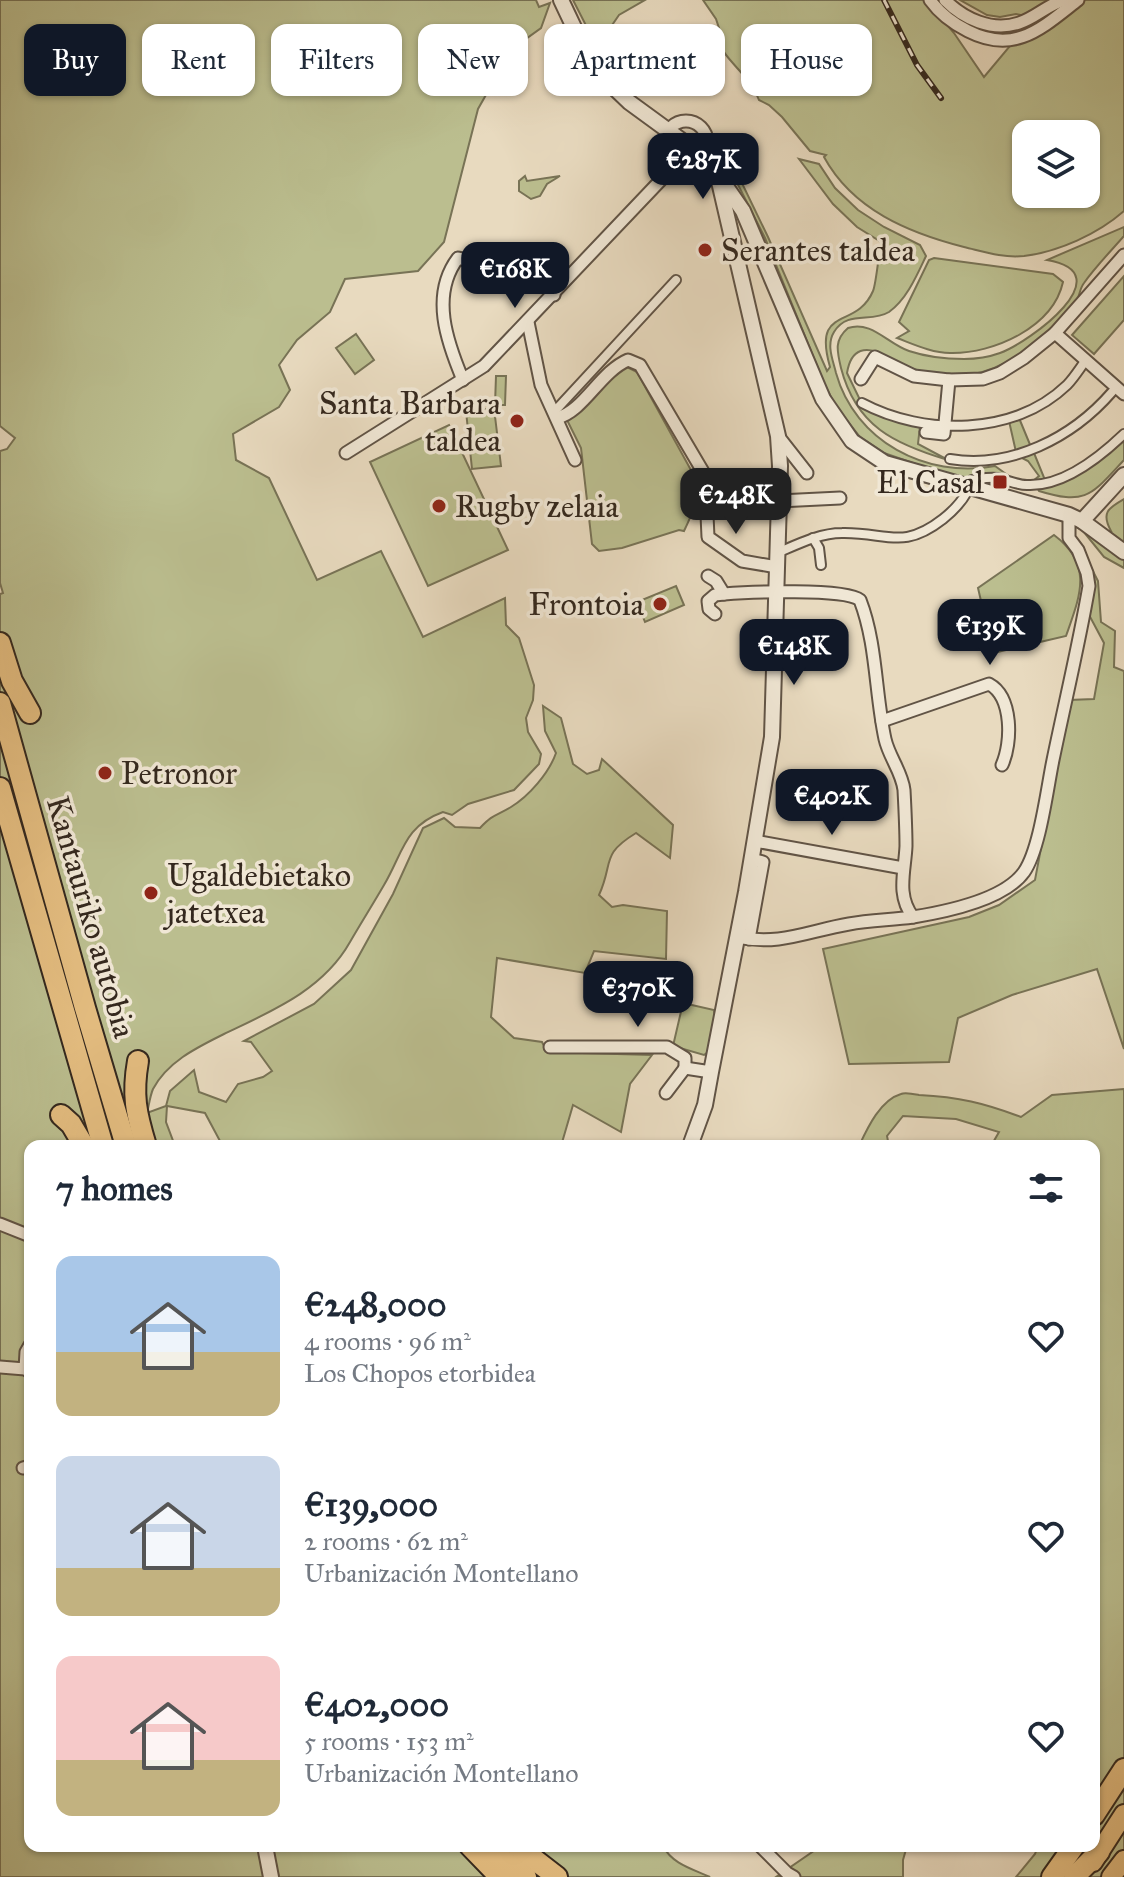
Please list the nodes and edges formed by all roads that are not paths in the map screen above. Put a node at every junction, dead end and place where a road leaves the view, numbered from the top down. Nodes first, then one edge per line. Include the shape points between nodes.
1 (561, 0) edge
2 (930, 0) edge
3 (945, 0) edge
4 (1064, 0) edge
5 (1078, 0) edge
6 (667, 130) junction
7 (703, 155) junction
8 (678, 162) junction
9 (717, 173) junction
10 (743, 211) junction
11 (727, 222) junction
12 (1124, 255) edge
13 (676, 280) dead end
14 (554, 295) junction
15 (528, 322) junction
16 (1055, 333) junction
17 (1086, 360) junction
18 (861, 379) dead end
19 (463, 380) junction
20 (949, 380) junction
21 (1118, 393) edge
22 (862, 403) dead end
23 (556, 415) junction
24 (944, 425) junction
25 (926, 432) dead end
26 (1124, 434) edge
27 (778, 436) junction
28 (346, 453) dead end
29 (950, 459) dead end
30 (575, 460) dead end
31 (807, 473) dead end
32 (1124, 475) edge
33 (1104, 496) junction
34 (840, 498) dead end
35 (779, 501) junction
36 (1075, 518) junction
37 (813, 538) junction
38 (1111, 542) junction
39 (1124, 552) edge
40 (777, 560) junction
41 (821, 565) dead end
42 (708, 576) dead end
43 (777, 592) junction
44 (724, 594) junction
45 (715, 614) dead end
46 (0, 643) edge
47 (0, 703) edge
48 (30, 713) dead end
49 (882, 721) junction
50 (1002, 765) dead end
51 (0, 788) edge
52 (755, 841) junction
53 (903, 868) junction
54 (913, 917) junction
55 (743, 938) junction
56 (550, 1047) dead end
57 (138, 1061) dead end
58 (685, 1068) junction
59 (711, 1072) junction
60 (666, 1093) dead end
61 (61, 1115) dead end
62 (697, 1139) edge
63 (80, 1140) edge
64 (101, 1140) edge
65 (124, 1140) edge
66 (144, 1140) edge
67 (0, 1224) edge
68 (24, 1234) edge
69 (0, 1367) edge
70 (24, 1370) edge
71 (1124, 1769) edge
72 (1100, 1806) edge
73 (1124, 1814) edge
74 (1100, 1850) edge
75 (266, 1852) edge
76 (476, 1852) edge
77 (493, 1852) edge
78 (525, 1852) edge
79 (525, 1852) edge
80 (767, 1852) edge
81 (1070, 1852) edge
82 (1099, 1852) joint
83 (1124, 1860) edge
84 (271, 1877) edge
85 (500, 1877) edge
86 (526, 1877) edge
87 (557, 1877) edge
88 (567, 1877) edge
89 (794, 1877) edge
90 (1052, 1877) edge
91 (1074, 1877) edge
92 (1083, 1877) edge
93 (1111, 1877) edge

1 - 6 street via 604,78
2 - 5 street via 954,24 1001,41 1033,33
3 - 4 street via 976,21 1001,26 1020,23
6 - 7 street
6 - 7 street via 685,120 698,124 706,135
6 - 8 street via 665,148
7 - 8 street via 691,163
7 - 9 street
8 - 14 street
9 - 10 street
9 - 11 street
10 - 11 street
10 - 36 street via 823,399 852,441 885,463
11 - 27 street
12 - 16 street
13 - 23 street
14 - 15 street
14 - 19 street via 525,278 458,258 448,278 442,319
15 - 19 street
15 - 23 street via 541,385
16 - 17 street
16 - 20 street via 1000,373
17 - 21 street
17 - 24 street via 1066,385 1010,419
18 - 20 street via 875,357 914,376
19 - 28 street
20 - 24 street
21 - 29 street via 1030,451 976,462
22 - 24 street via 896,417
23 - 30 street
23 - 40 street via 566,416 615,366 628,360 640,365 715,492 707,515 708,537 742,561
24 - 25 street via 944,434
26 - 37 street via 1061,478 1037,485 995,477 972,480 952,512 909,539 840,533
27 - 31 street
27 - 35 street
32 - 33 street
33 - 36 street
33 - 38 street via 1102,520
34 - 35 street
35 - 40 street
36 - 38 street
36 - 54 street via 1069,538 1089,586 1030,857 1018,878 994,894
37 - 40 street
37 - 41 street
38 - 39 street
40 - 43 street
42 - 44 street
43 - 44 street
43 - 49 street via 833,593 860,600
43 - 52 street via 772,737
44 - 45 street via 708,601
46 - 48 highway
47 - 65 highway, Kantauriko autobia
49 - 50 street via 989,684 999,692 1007,718
49 - 53 street via 903,786
51 - 64 highway, Kantauriko autobia
52 - 53 street
52 - 55 street
53 - 54 street via 905,907
54 - 55 street via 858,922 776,941
55 - 59 street
56 - 58 street via 667,1047 685,1058
57 - 66 highway via 134,1093
58 - 59 street
58 - 60 street
59 - 62 street
61 - 63 highway
67 - 68 street
69 - 70 street
71 - 72 highway
73 - 74 highway
75 - 84 street
76 - 85 highway
77 - 86 highway
78 - 87 highway
79 - 88 highway
80 - 89 street
81 - 90 highway
82 - 91 highway
82 - 92 highway
83 - 93 highway

